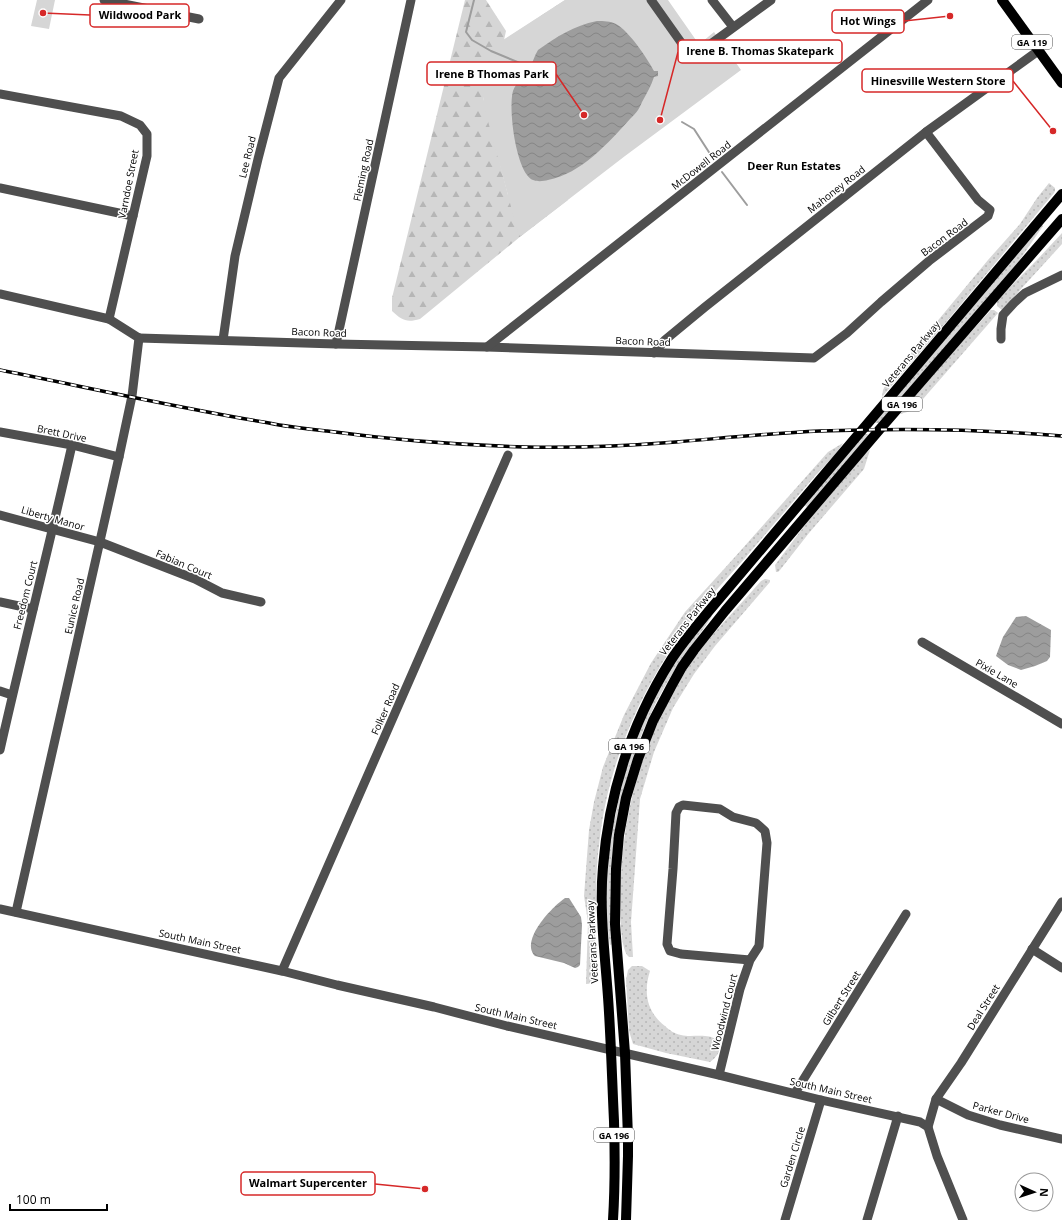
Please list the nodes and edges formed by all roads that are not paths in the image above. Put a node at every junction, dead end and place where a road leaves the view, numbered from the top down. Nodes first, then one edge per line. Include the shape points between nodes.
1 (104, 0) edge
2 (341, 0) edge
3 (411, 0) edge
4 (651, 0) edge
5 (712, 0) edge
6 (771, 0) edge
7 (928, 0) edge
8 (1002, 0) edge
9 (199, 19) dead end
10 (733, 27) junction
11 (1038, 51) junction
12 (1062, 83) edge
13 (0, 94) edge
14 (926, 132) junction
15 (0, 188) edge
16 (1062, 194) edge
17 (133, 216) junction
18 (1062, 219) edge
19 (1062, 275) edge
20 (0, 294) edge
21 (110, 319) junction
22 (139, 338) junction
23 (1001, 339) dead end
24 (223, 340) junction
25 (336, 344) junction
26 (487, 347) junction
27 (654, 353) junction
28 (0, 432) edge
29 (72, 445) junction
30 (508, 456) dead end
31 (119, 457) junction
32 (0, 514) edge
33 (53, 529) junction
34 (100, 542) junction
35 (0, 602) edge
36 (261, 602) dead end
37 (33, 609) junction
38 (922, 642) dead end
39 (0, 691) edge
40 (12, 695) junction
41 (1062, 724) edge
42 (0, 750) edge
43 (1062, 902) edge
44 (0, 909) edge
45 (16, 912) junction
46 (906, 914) dead end
47 (1032, 949) junction
48 (750, 960) junction
49 (1062, 968) edge
50 (282, 971) junction
51 (612, 1050) junction
52 (625, 1053) junction
53 (719, 1075) junction
54 (795, 1093) junction
55 (936, 1099) junction
56 (821, 1100) junction
57 (898, 1116) junction
58 (928, 1127) junction
59 (1062, 1139) edge
60 (613, 1220) edge
61 (626, 1220) edge
62 (785, 1220) edge
63 (867, 1220) edge
64 (963, 1220) edge

1 - 9 street
2 - 24 street, Lee Road via 279,78 235,256
3 - 25 street, Fleming Road
4 - 10 street via 691,56
5 - 10 street
6 - 10 street
7 - 26 street, McDowell Road
8 - 11 main road, GA 119
11 - 12 main road, GA 119
11 - 14 street, Mahoney Road
13 - 17 street, Varndoe Street via 121,116 140,125 147,134 147,156
14 - 27 street, Mahoney Road via 665,340
14 - 27 street, Bacon Road via 978,200 990,210 988,216 929,261 847,333 814,358
15 - 17 street
16 - 51 main road, Veterans Parkway / GA 196 via 708,612 675,654 650,696 619,775 604,851 602,924
17 - 21 street, Varndoe Street
18 - 52 main road, GA 196 via 725,611 694,650 662,702 632,778 617,852 615,912
19 - 23 street via 1025,293 1008,309 1003,315
20 - 21 street
21 - 22 street
22 - 24 street, Bacon Road
22 - 31 street, Eunice Road via 132,396
24 - 25 street, Bacon Road
25 - 26 street, Bacon Road
26 - 27 street, Bacon Road
28 - 29 street, Brett Drive
29 - 31 street, Brett Drive
29 - 33 street, Freedom Court
30 - 50 street, Folker Road
31 - 34 street, Eunice Road
32 - 33 street, Liberty Manor
33 - 34 street, Liberty Manor
33 - 37 street, Freedom Court
34 - 36 street, Fabian Court via 195,579 222,593
34 - 45 street, Eunice Road
35 - 37 street
37 - 40 street, Freedom Court
38 - 41 street, Pixie Lane
39 - 40 street
40 - 42 street, Freedom Court
43 - 47 street, Deal Street
44 - 45 street, South Main Street
45 - 50 street, South Main Street
46 - 54 street, Gilbert Street
47 - 49 street
47 - 55 street, Deal Street
48 - 48 street, Woodwind Court via 759,946 767,843 765,831 756,823 733,818 720,809 688,804 679,807 676,813 667,944 670,951
48 - 53 street, Woodwind Court via 740,989
50 - 51 street, South Main Street
51 - 52 street, South Main Street
51 - 60 main road, Veterans Parkway / GA 196 via 615,1169
52 - 53 street, South Main Street
52 - 61 main road, GA 196 via 628,1156
53 - 54 street, South Main Street
54 - 56 street, South Main Street
55 - 58 street, Deal Street
55 - 59 street, Parker Drive via 968,1115
56 - 57 street, South Main Street
56 - 62 street, Garden Circle
57 - 58 street, South Main Street
57 - 63 street
58 - 64 street

